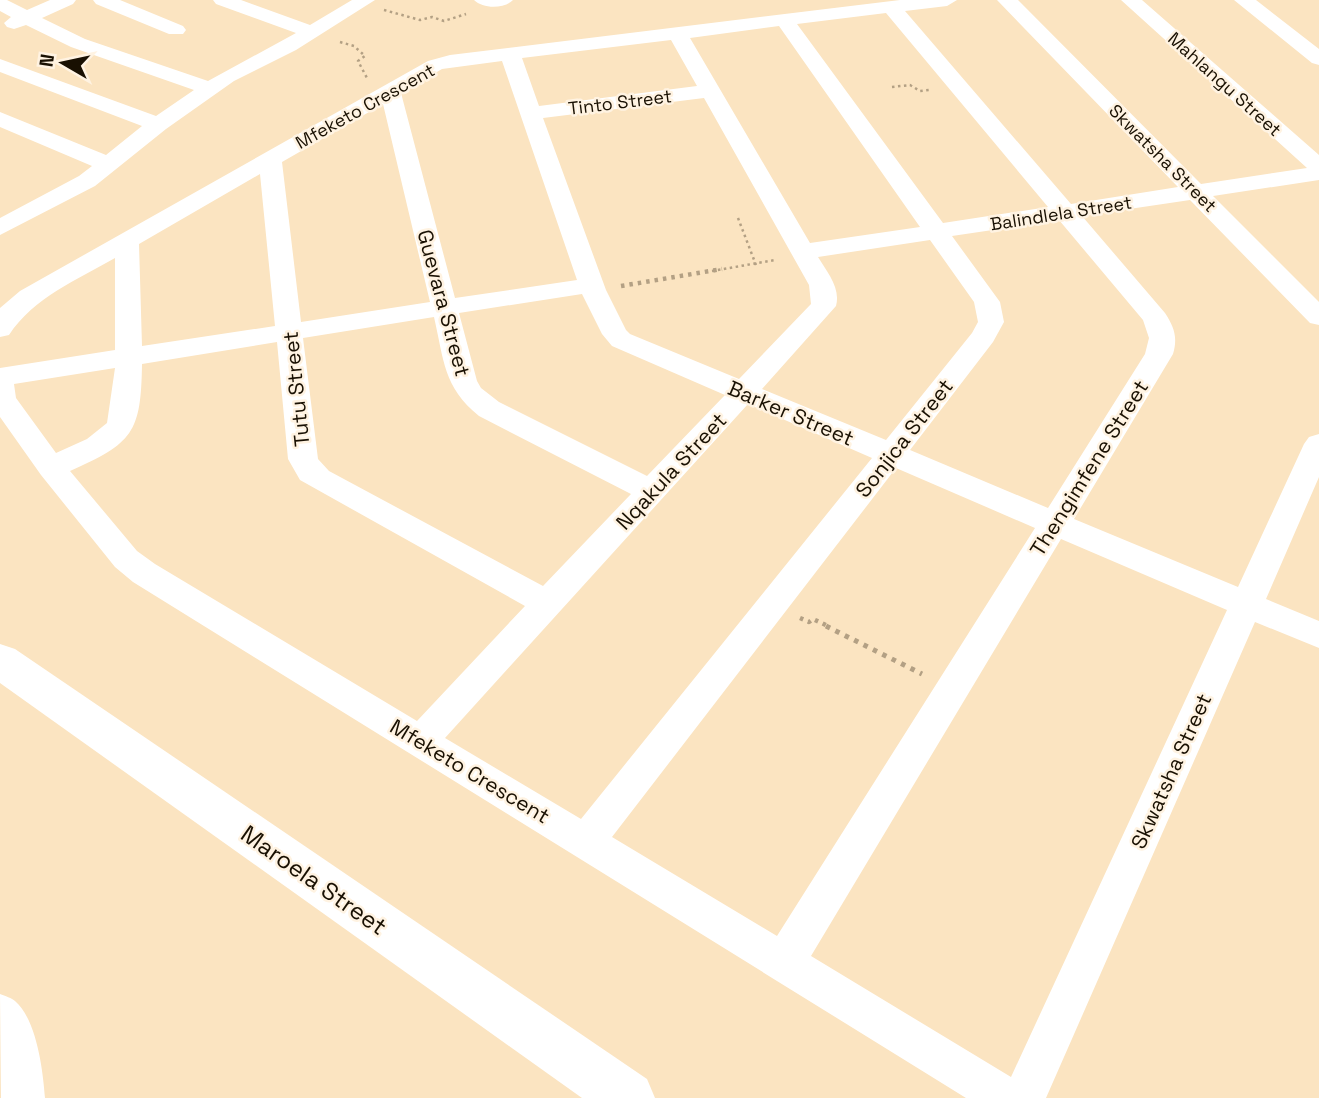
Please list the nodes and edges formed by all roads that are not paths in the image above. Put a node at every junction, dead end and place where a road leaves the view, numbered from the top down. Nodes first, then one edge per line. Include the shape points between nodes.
1 (66, 0) edge
2 (103, 0) edge
3 (223, 0) edge
4 (484, 0) edge
5 (503, 0) edge
6 (947, 0) edge
7 (1007, 0) edge
8 (1131, 0) edge
9 (1244, 0) edge
10 (359, 1) edge
11 (0, 4) edge
12 (891, 7) junction
13 (25, 18) junction
14 (784, 20) junction
15 (0, 29) edge
16 (176, 30) dead end
17 (310, 32) junction
18 (677, 33) junction
19 (510, 54) junction
20 (1319, 59) edge
21 (0, 65) edge
22 (211, 89) junction
23 (392, 90) junction
24 (710, 91) junction
25 (531, 113) junction
26 (0, 119) edge
27 (158, 124) junction
28 (1319, 143) edge
29 (1296, 147) junction
30 (270, 159) junction
31 (108, 164) junction
32 (1319, 167) edge
33 (1319, 173) edge
34 (1197, 192) junction
35 (1065, 212) junction
36 (0, 228) edge
37 (935, 232) junction
38 (127, 241) junction
39 (802, 252) junction
40 (592, 288) junction
41 (443, 308) junction
42 (1319, 317) edge
43 (0, 328) edge
44 (290, 332) junction
45 (129, 357) junction
46 (0, 377) edge
47 (0, 382) edge
48 (743, 393) junction
49 (1317, 454) edge
50 (890, 455) junction
51 (51, 468) junction
52 (653, 492) junction
53 (1055, 524) junction
54 (548, 604) junction
55 (1246, 605) junction
56 (1319, 635) edge
57 (0, 661) edge
58 (420, 741) junction
59 (586, 842) junction
60 (784, 962) junction
61 (0, 1015) edge
62 (23, 1098) edge
63 (628, 1098) edge
64 (1002, 1098) edge
65 (1024, 1098) edge

1 - 13 street
2 - 16 street
3 - 17 street
4 - 5 street
6 - 12 street, Mfeketo Crescent
7 - 34 street, Skwatsha Street
8 - 29 street, Mahlangu Street
9 - 20 street
10 - 17 street
11 - 13 street
12 - 14 street, Mfeketo Crescent
12 - 35 street, Thengimfene Street
13 - 15 street
13 - 22 street via 98,51
14 - 18 street, Mfeketo Crescent
14 - 37 street, Sonjica Street
17 - 22 street
18 - 19 street, Mfeketo Crescent
18 - 24 street, Nqakula Street
19 - 23 street, Mfeketo Crescent via 442,63
19 - 25 street, Barker Street
21 - 27 street
22 - 27 street
23 - 30 street, Mfeketo Crescent
23 - 41 street, Guevara Street
24 - 25 street, Tinto Street
24 - 39 street, Nqakula Street
25 - 40 street, Barker Street
26 - 31 street
27 - 31 street
28 - 29 street
29 - 32 street, Mahlangu Street
30 - 38 street, Mfeketo Crescent
30 - 44 street, Tutu Street
31 - 36 street via 77,187
33 - 34 street, Balindlela Street
34 - 35 street, Balindlela Street
34 - 42 street, Skwatsha Street
35 - 37 street, Balindlela Street
35 - 53 street, Thengimfene Street via 1159,321 1164,338 1159,354
37 - 39 street, Balindlela Street
37 - 50 street, Sonjica Street via 987,302 991,322
38 - 43 street, Mfeketo Crescent via 29,297
38 - 45 street
39 - 48 street, Nqakula Street via 822,285 823,306
40 - 41 street
40 - 48 street, Barker Street via 621,340
41 - 44 street
41 - 52 street, Guevara Street via 463,381 476,401
44 - 45 street
44 - 54 street, Tutu Street via 303,458 311,473
45 - 46 street
45 - 51 street via 121,426 111,437
47 - 51 street, Mfeketo Crescent via 2,399
48 - 50 street, Barker Street
48 - 52 street, Nqakula Street
49 - 55 street, Skwatsha Street
50 - 53 street, Barker Street
50 - 59 street, Sonjica Street
51 - 58 street, Mfeketo Crescent via 126,559 144,573
52 - 54 street, Nqakula Street
53 - 55 street, Barker Street
53 - 60 street, Thengimfene Street
54 - 58 street, Nqakula Street
55 - 56 street, Barker Street
55 - 65 street, Skwatsha Street
57 - 63 street, Maroela Street
58 - 59 street, Mfeketo Crescent
59 - 60 street, Mfeketo Crescent
60 - 64 street, Mfeketo Crescent
61 - 62 street via 21,1062

